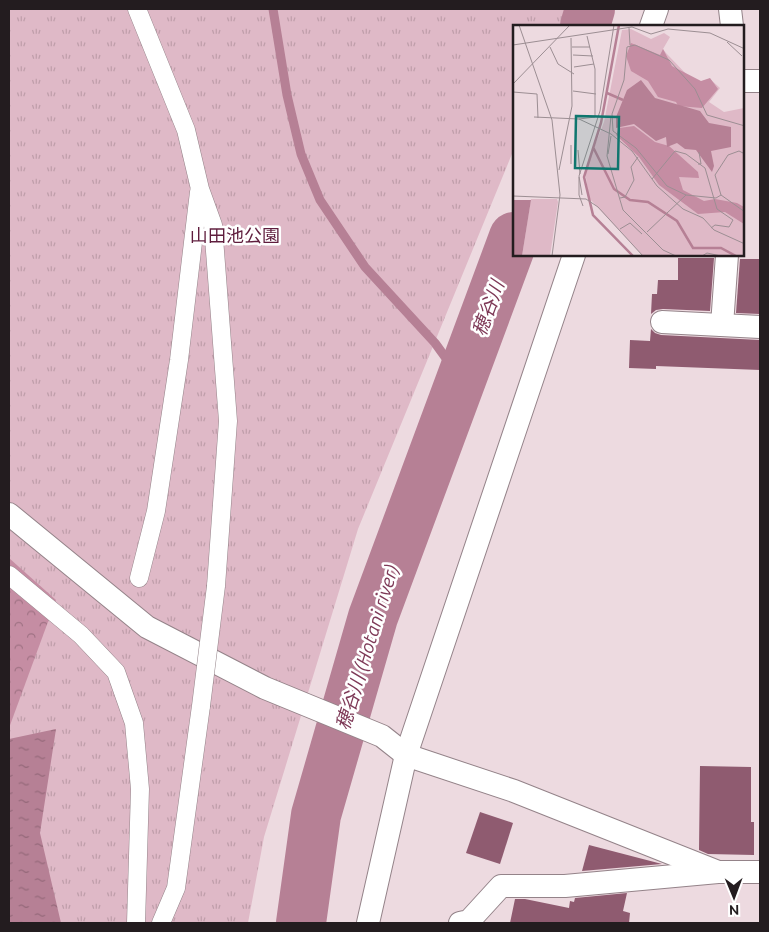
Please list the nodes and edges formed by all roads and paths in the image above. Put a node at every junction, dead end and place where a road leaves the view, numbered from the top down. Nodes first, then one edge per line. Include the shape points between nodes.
1 (137, 9) edge
2 (657, 9) edge
3 (730, 9) edge
4 (651, 25) edge
5 (732, 25) edge
6 (744, 81) edge
7 (760, 81) edge
8 (200, 189) junction
9 (574, 256) edge
10 (727, 256) edge
11 (662, 322) dead end
12 (722, 325) junction
13 (760, 327) edge
14 (9, 514) edge
15 (9, 575) edge
16 (139, 578) dead end
17 (406, 755) junction
18 (718, 872) junction
19 (760, 872) edge
20 (136, 923) edge
21 (161, 923) edge
22 (368, 923) edge
23 (460, 923) edge

1 - 8 street via 186,130
2 - 4 street
3 - 5 street
6 - 7 street
8 - 16 street via 156,510
8 - 21 street, bridge via 213,225 228,421 216,586 176,888
9 - 17 street
10 - 12 street
11 - 12 street
12 - 13 street
14 - 17 street via 147,627 265,688 382,736
15 - 20 street via 81,635 116,672 134,723 140,789
17 - 18 street via 514,791
17 - 22 street
18 - 19 street
18 - 23 street via 566,886 501,886 469,921

